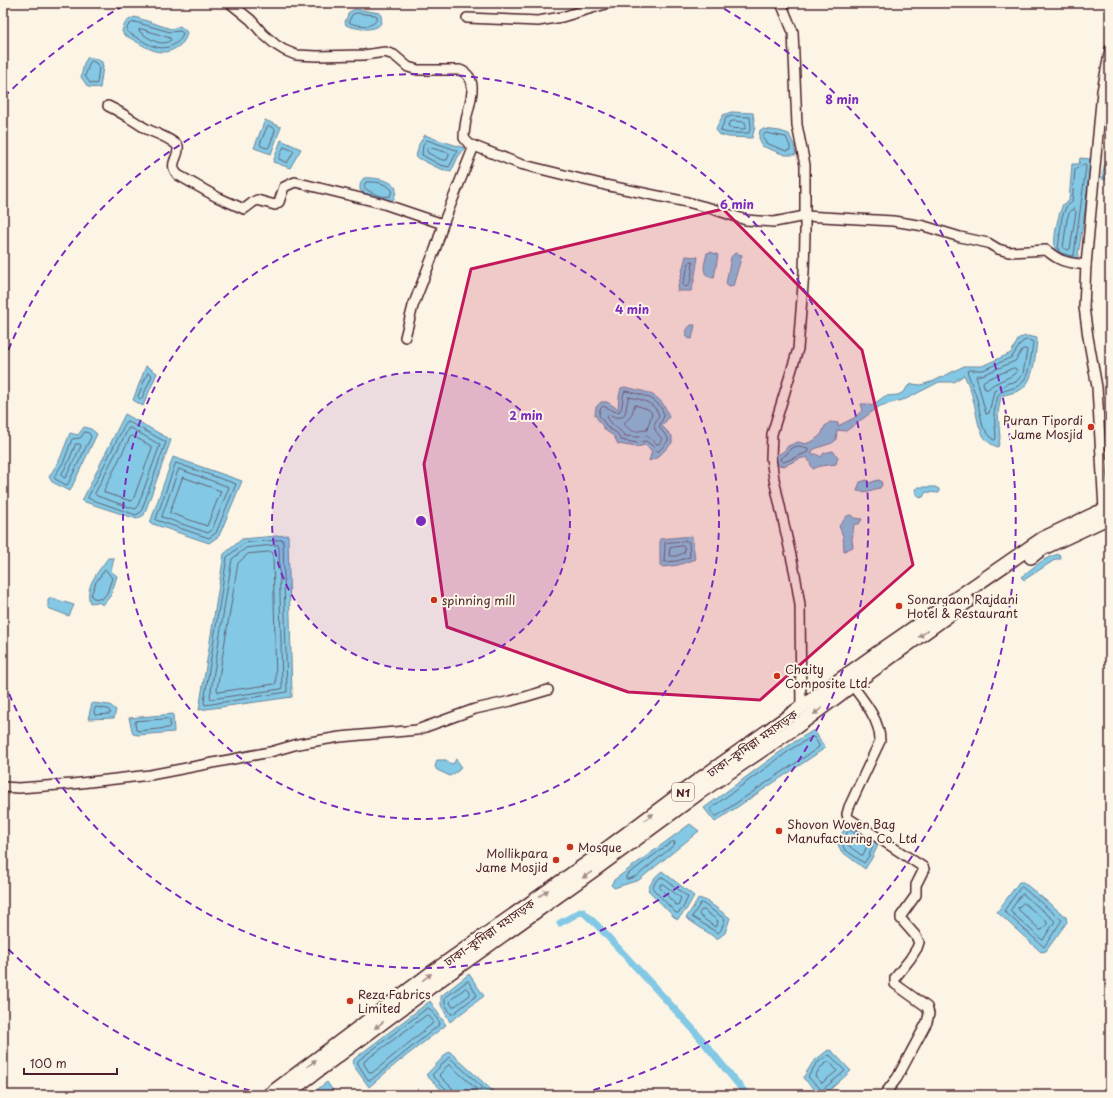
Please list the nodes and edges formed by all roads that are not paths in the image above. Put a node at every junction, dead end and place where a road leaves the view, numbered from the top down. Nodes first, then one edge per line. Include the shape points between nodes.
1 (230, 3) edge
2 (609, 3) edge
3 (781, 3) edge
4 (467, 18) dead end
5 (1110, 49) edge
6 (108, 106) dead end
7 (474, 146) junction
8 (805, 216) junction
9 (443, 224) junction
10 (1086, 265) junction
11 (405, 336) dead end
12 (1105, 514) edge
13 (852, 685) junction
14 (548, 690) dead end
15 (801, 709) junction
16 (3, 787) edge
17 (269, 1095) edge
18 (285, 1095) edge
19 (884, 1095) edge

1 - 7 street via 276,45 296,55 364,55 385,52 394,55 408,67 418,70 465,72 470,77 472,91 464,138
2 - 4 street via 538,21
3 - 8 street via 793,32 797,125 805,165
5 - 10 street via 1102,91
6 - 9 street via 175,143 178,149 173,168 178,175 244,209 257,200 275,205 279,202 284,187 295,182 381,203
7 - 8 street via 520,164 687,202 746,220 774,222
7 - 9 street
8 - 10 street via 893,221 924,226 988,243 1009,252 1046,250 1055,258
8 - 15 street via 798,349 772,434 771,458 800,605
9 - 11 street via 413,306
10 - 12 street via 1084,307 1097,387
12 -> 13 highway, ঢাকা–কুমিল্লা মহাসড়ক / N1 via 1041,549
12 - 15 highway, ঢাকা–কুমিল্লা মহাসড়ক / N1 via 1042,539
13 -> 18 highway, ঢাকা–কুমিল্লা মহাসড়ক / N1 via 796,728 700,792 441,979
13 - 19 street via 880,730 880,741 849,807 848,818 924,869 916,885 916,895 901,916 919,942 894,981 900,989 927,1007 929,1014 897,1078
14 - 16 street via 475,709 418,730 340,737 150,775 72,784
17 -> 15 highway, ঢাকা–কুমিল্লা মহাসড়ক / N1 via 434,971

